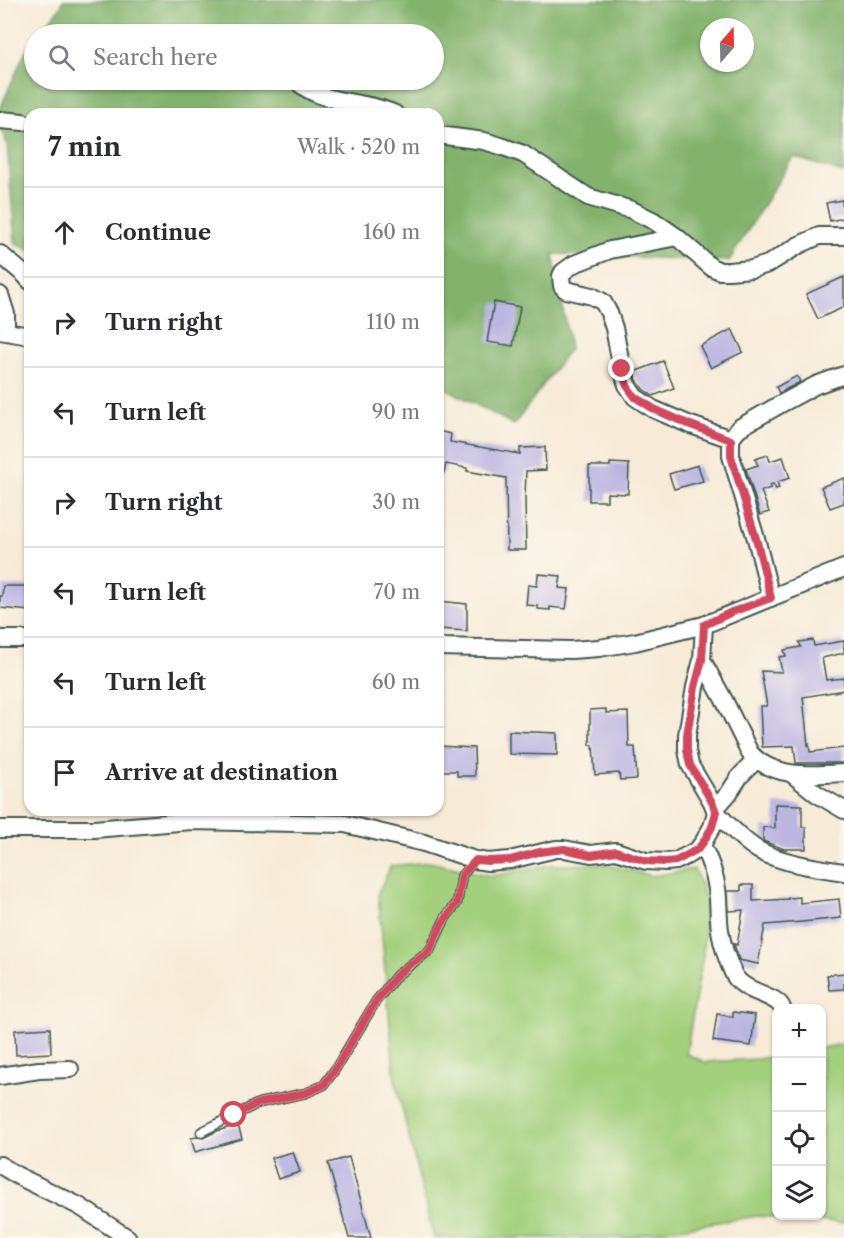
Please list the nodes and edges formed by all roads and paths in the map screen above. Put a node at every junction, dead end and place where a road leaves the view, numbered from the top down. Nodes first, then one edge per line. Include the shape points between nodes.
1 (309, 90) edge
2 (381, 108) edge
3 (0, 120) edge
4 (23, 122) dead end
5 (444, 136) edge
6 (844, 236) edge
7 (677, 237) junction
8 (0, 254) edge
9 (24, 274) edge
10 (0, 295) edge
11 (3, 331) edge
12 (24, 335) edge
13 (844, 375) edge
14 (731, 440) junction
15 (844, 568) edge
16 (771, 598) junction
17 (704, 625) junction
18 (0, 639) edge
19 (24, 639) edge
20 (444, 647) edge
21 (702, 660) junction
22 (756, 760) junction
23 (844, 773) edge
24 (792, 774) junction
25 (715, 810) junction
26 (844, 810) edge
27 (0, 829) edge
28 (702, 845) junction
29 (476, 860) junction
30 (844, 872) edge
31 (780, 1004) edge
32 (70, 1069) dead end
33 (0, 1076) edge
34 (201, 1132) dead end
35 (0, 1165) edge
36 (128, 1238) edge

1 - 2 street
3 - 4 street
5 - 7 street via 484,141 523,154 588,197 632,210
6 - 7 street via 819,236 768,264 729,271 711,267
7 - 14 street via 610,250 574,264 563,272 562,286 603,302 614,328 627,386 635,397 654,409
8 - 9 street
10 - 11 street via 6,314
11 - 12 street
13 - 14 street via 739,428
14 - 16 street via 731,456
15 - 16 street
16 - 17 street
17 - 20 street via 599,648
17 - 21 street
18 - 19 street
21 - 22 street
21 - 25 street via 687,750 690,765
22 - 24 street
22 - 25 street
23 - 24 street
24 - 26 street
25 - 28 street via 712,827
25 - 30 street via 758,850 780,860
27 - 29 street via 94,829 191,821 345,824
28 - 29 street via 676,861 666,862 646,861 616,851 591,855 564,849 510,860
28 - 31 street via 714,874 720,932 735,975 745,987
29 - 34 lane via 462,875 457,903 430,950 397,975 376,1001 324,1085 259,1103
32 - 33 street
35 - 36 street via 79,1206

